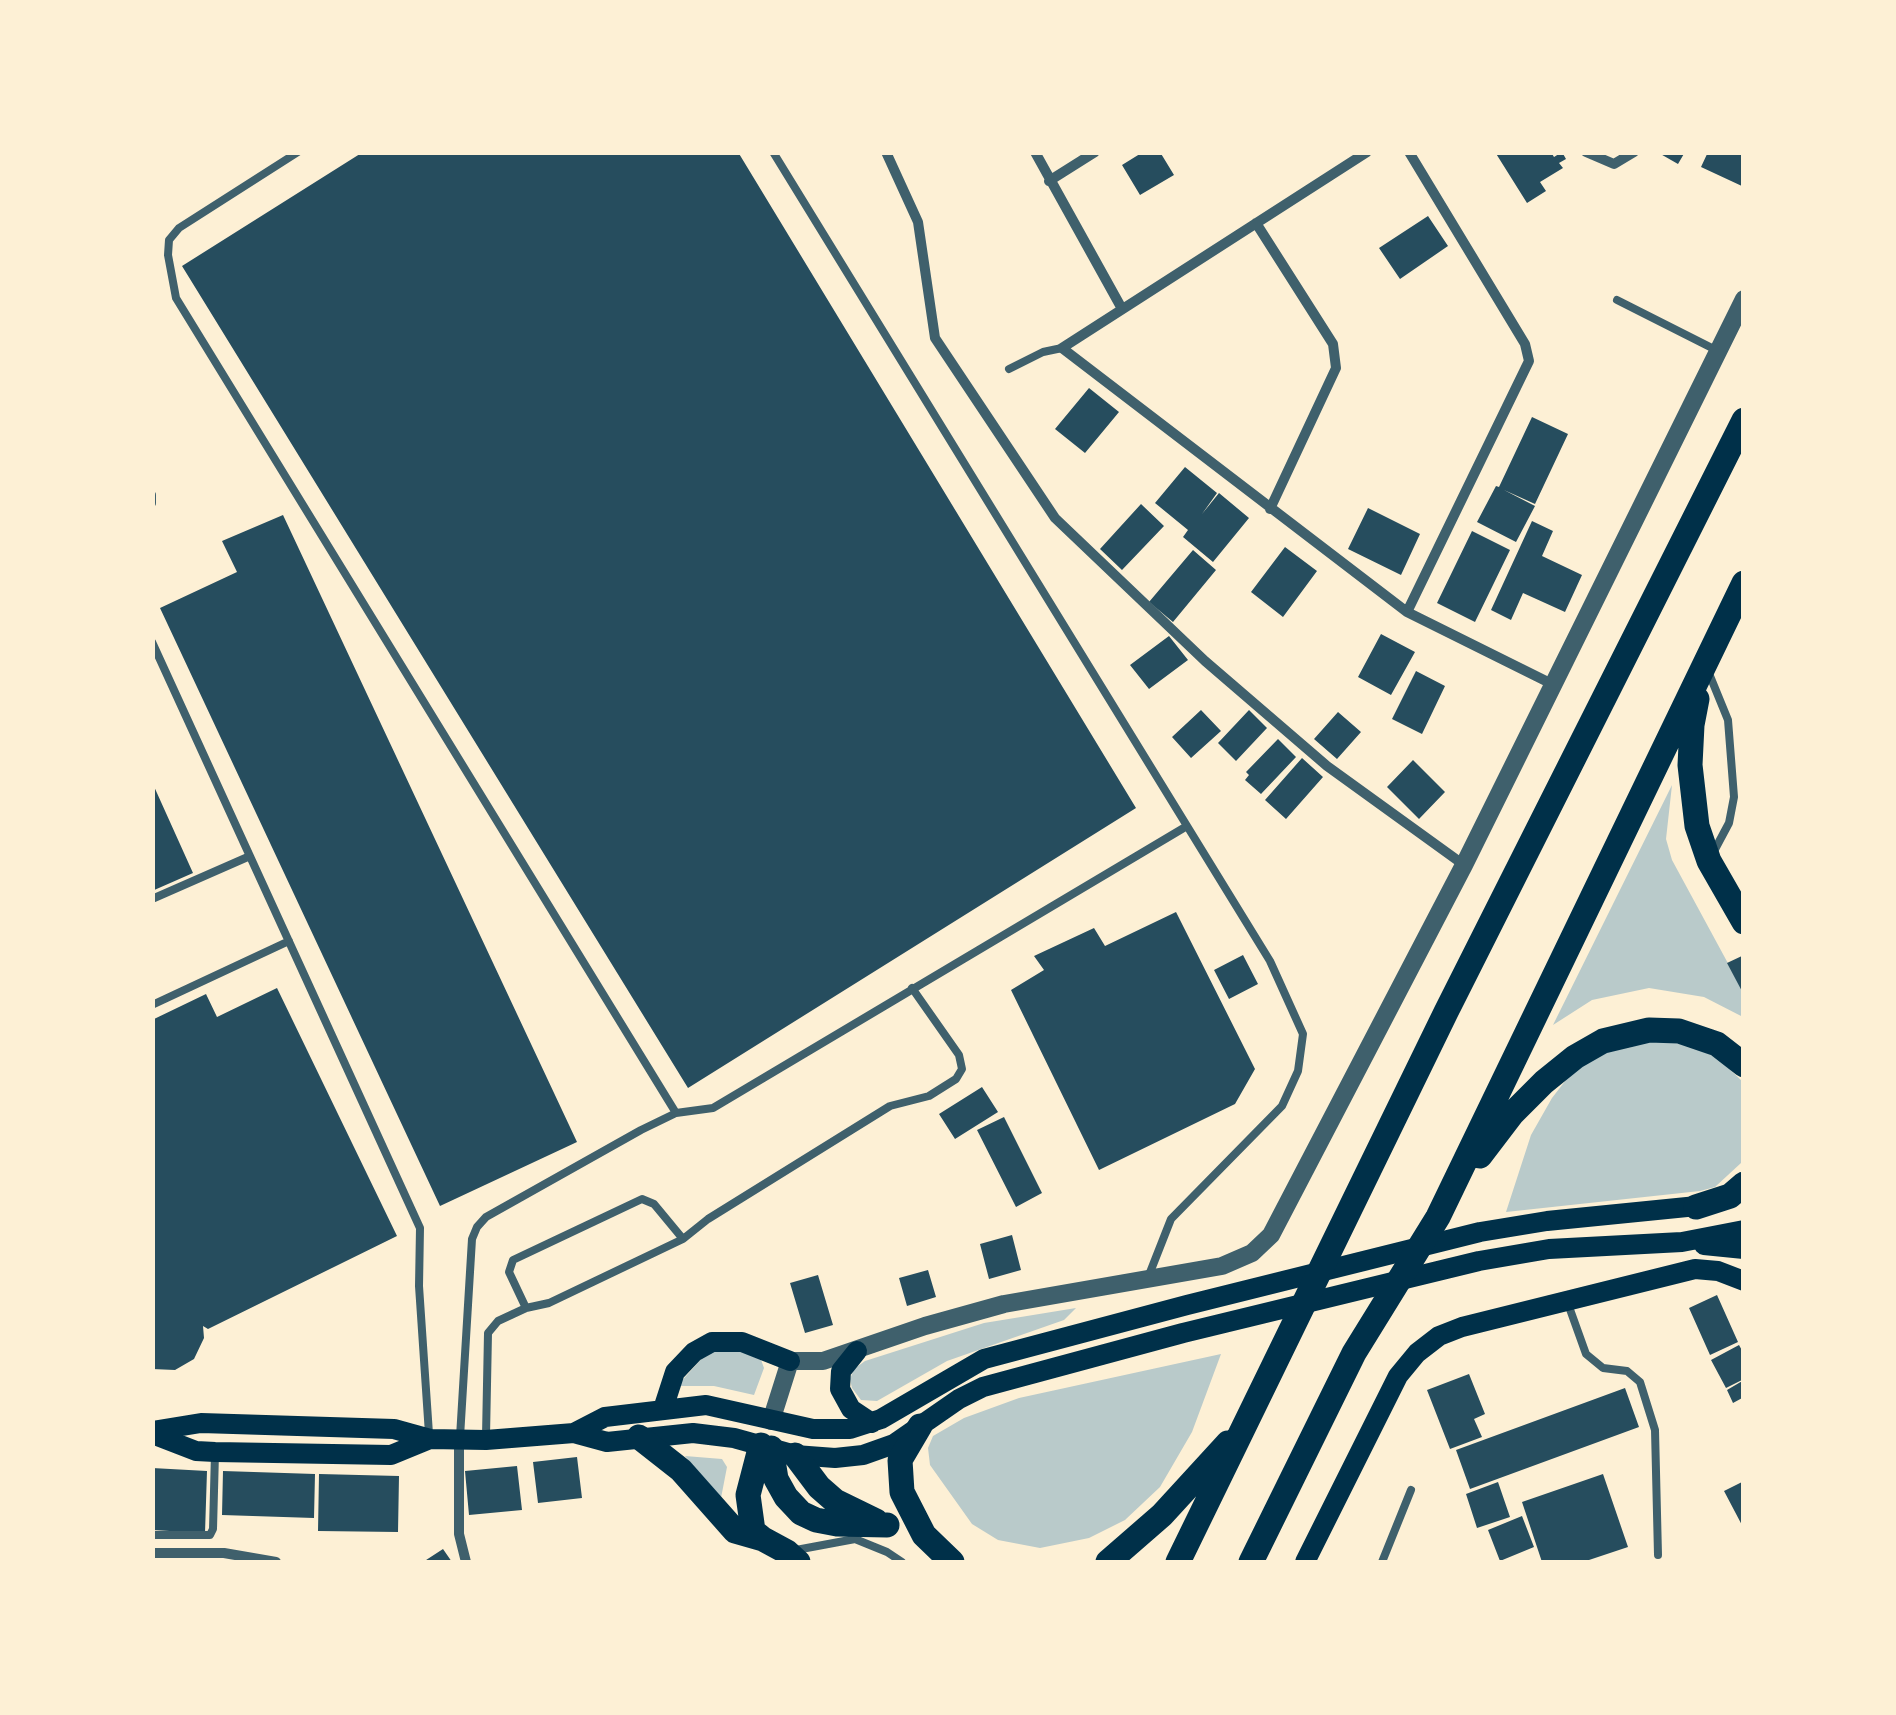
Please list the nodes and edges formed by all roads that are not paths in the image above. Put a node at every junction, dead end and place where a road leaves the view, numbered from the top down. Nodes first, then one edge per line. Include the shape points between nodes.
1 (298, 152) edge
2 (773, 152) edge
3 (886, 152) edge
4 (1035, 152) edge
5 (1095, 152) edge
6 (1368, 152) edge
7 (1409, 152) edge
8 (1586, 152) edge
9 (1634, 152) edge
10 (1049, 181) junction
11 (1256, 223) junction
12 (1744, 299) edge
13 (1617, 300) dead end
14 (1122, 307) junction
15 (1062, 348) junction
16 (1718, 351) junction
17 (1009, 369) dead end
18 (1744, 420) edge
19 (152, 494) edge
20 (152, 503) edge
21 (1270, 509) junction
22 (1744, 584) edge
23 (1407, 612) junction
24 (152, 642) edge
25 (1705, 663) junction
26 (1554, 685) junction
27 (1187, 826) junction
28 (250, 856) junction
29 (1709, 862) junction
30 (1464, 865) junction
31 (152, 899) edge
32 (1744, 922) edge
33 (289, 941) junction
34 (912, 988) junction
35 (152, 1005) edge
36 (1744, 1064) edge
37 (676, 1114) junction
38 (1744, 1184) edge
39 (1744, 1198) edge
40 (1696, 1207) junction
41 (1438, 1218) junction
42 (1744, 1230) edge
43 (683, 1240) junction
44 (1682, 1242) junction
45 (1744, 1250) edge
46 (1148, 1280) junction
47 (1744, 1282) edge
48 (1567, 1301) junction
49 (526, 1308) junction
50 (858, 1351) junction
51 (790, 1361) junction
52 (663, 1408) junction
53 (1250, 1417) junction
54 (771, 1421) junction
55 (872, 1423) junction
56 (920, 1426) junction
57 (152, 1432) edge
58 (574, 1434) junction
59 (639, 1437) junction
60 (430, 1439) junction
61 (460, 1440) junction
62 (486, 1440) junction
63 (776, 1450) junction
64 (215, 1452) junction
65 (1411, 1490) dead end
66 (887, 1525) junction
67 (924, 1535) junction
68 (152, 1536) edge
69 (763, 1539) junction
70 (887, 1552) junction
71 (152, 1553) edge
72 (1658, 1554) dead end
73 (792, 1557) edge
74 (276, 1562) edge
75 (466, 1562) edge
76 (902, 1562) edge
77 (952, 1562) edge
78 (1108, 1562) edge
79 (1178, 1562) edge
80 (1251, 1562) edge
81 (1305, 1562) edge
82 (1382, 1562) edge

1 - 37 lane via 179,228 169,240 176,298
2 - 27 lane
3 - 30 street via 918,222 935,338 1055,518 1327,766
4 - 10 street
5 - 10 street
6 - 11 street
7 - 23 street via 1529,362
8 - 9 street via 1614,164
10 - 14 street
11 - 14 street
11 - 21 street via 1333,344 1336,368
12 - 16 street
13 - 16 lane
14 - 15 street
15 - 17 lane
15 - 21 street
16 - 26 street
18 - 53 highway
19 - 20 lane
21 - 23 street
22 - 25 highway
23 - 26 street
24 - 28 lane
25 - 29 highway via 1690,765
25 - 29 lane via 1728,720 1734,798
25 - 41 highway
26 - 30 street
27 - 34 lane
27 - 46 lane via 1270,961 1303,1034 1298,1071 1282,1106 1171,1219
28 - 31 lane
28 - 33 lane
29 - 32 highway
30 - 46 street via 1271,1235 1233,1263
33 - 35 lane
33 - 60 lane via 420,1228
34 - 37 lane via 714,1108
34 - 43 lane via 958,1055 962,1068 956,1079 929,1096 890,1106
36 - 41 highway via 1716,1044 1679,1032 1631,1033 1589,1048 1512,1114
37 - 61 lane via 486,1216 477,1227
38 - 40 highway
39 - 40 main road
40 - 55 main road via 1480,1232 1188,1304 984,1359
41 - 80 highway via 1354,1353
42 - 44 main road
43 - 49 lane
43 - 49 lane via 642,1199 513,1260 508,1272
44 - 45 main road
44 - 56 main road via 1549,1249 1479,1261 984,1387
46 - 50 street via 1004,1304
47 - 48 main road via 1695,1269
48 - 72 lane via 1586,1354 1640,1382 1655,1430
48 - 81 main road via 1462,1327 1417,1354 1398,1376
49 - 62 lane via 488,1333
50 - 51 street via 812,1363
50 - 55 main road via 841,1371 840,1389 850,1409
51 - 52 main road via 742,1342 712,1342 675,1372
51 - 54 street
52 - 54 main road via 721,1407
52 - 58 main road via 604,1417
53 - 78 highway via 1162,1515
53 - 79 highway
54 - 55 main road via 824,1430
54 - 63 main road
56 - 63 main road via 863,1455
56 - 67 highway via 899,1472 906,1504
57 - 60 main road via 202,1422 394,1429
57 - 64 main road
58 - 59 main road via 607,1442
58 - 62 main road
59 - 63 main road via 692,1433
59 - 69 highway via 681,1470 734,1531
60 - 61 main road
60 - 64 main road via 391,1455
61 - 62 main road
61 - 75 street via 458,1534
63 - 66 highway via 776,1479 801,1513 836,1524
63 - 69 highway via 748,1495 753,1531
64 - 68 lane via 210,1535
65 - 82 lane
66 - 67 highway
66 - 70 lane
67 - 77 highway
69 - 73 highway
70 - 73 lane via 855,1539 835,1540
70 - 76 lane
71 - 74 street via 224,1553

